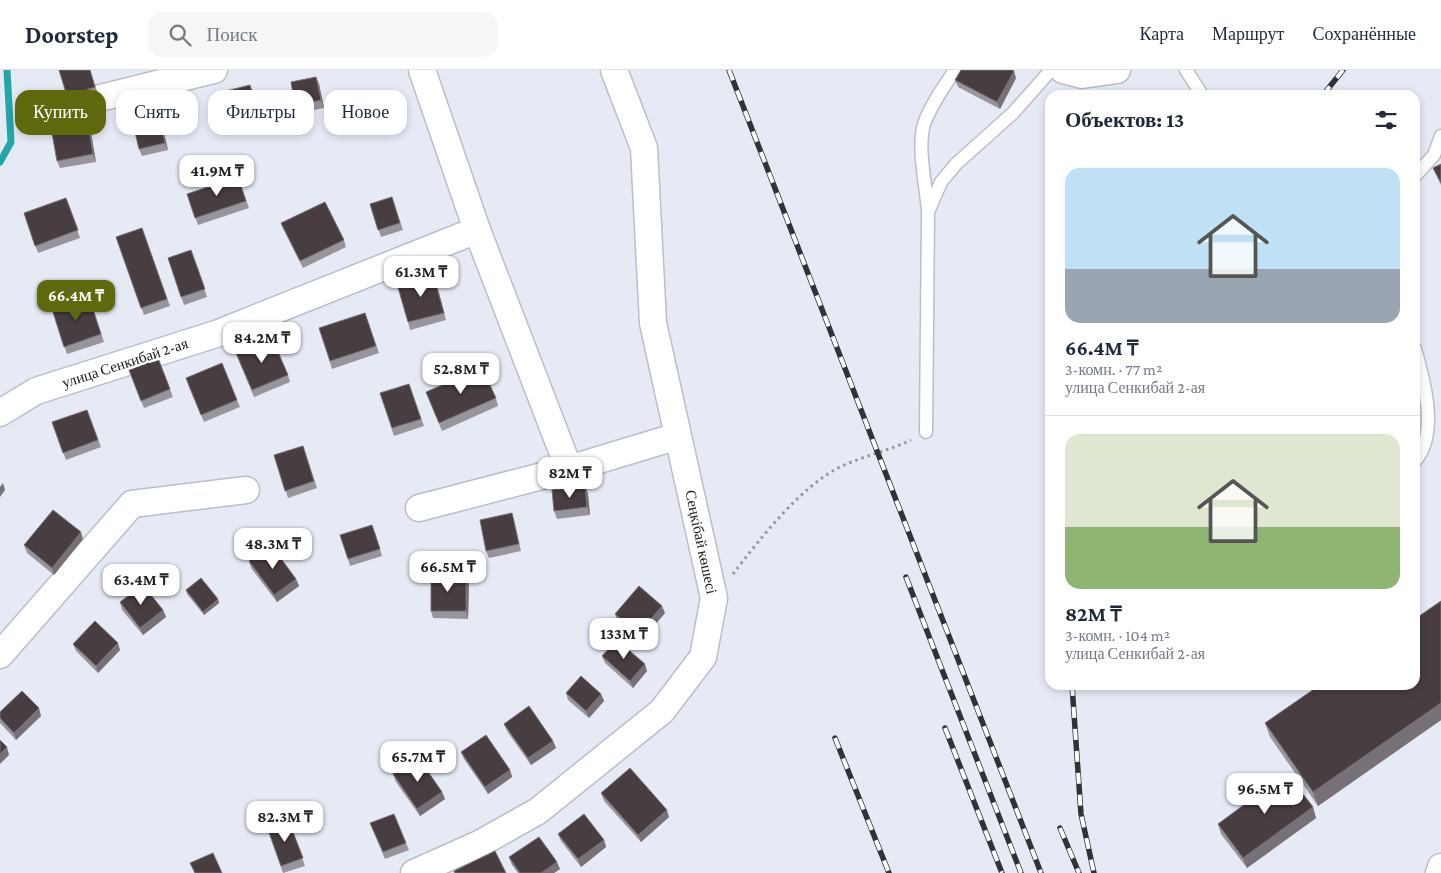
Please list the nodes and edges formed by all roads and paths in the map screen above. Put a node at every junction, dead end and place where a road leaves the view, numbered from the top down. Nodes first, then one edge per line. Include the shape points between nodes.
1 (214, 70) edge
2 (422, 70) edge
3 (614, 70) edge
4 (955, 70) edge
5 (1051, 70) edge
6 (1063, 70) edge
7 (1116, 70) edge
8 (1186, 70) edge
9 (1199, 90) edge
10 (106, 97) edge
11 (1441, 136) edge
12 (1420, 170) edge
13 (928, 212) junction
14 (477, 230) junction
15 (1420, 366) edge
16 (0, 413) edge
17 (926, 432) joint
18 (678, 436) junction
19 (1420, 451) edge
20 (569, 469) junction
21 (246, 490) dead end
22 (419, 508) dead end
23 (714, 598) junction
24 (0, 655) edge
25 (1441, 867) edge
26 (414, 873) edge
27 (1439, 873) edge

1 - 10 street
2 - 14 street
3 - 18 street, Сеңкібай көшесі via 644,148 653,323
4 - 13 lane via 924,125 922,144
5 - 13 lane via 1013,113 956,164 941,182
6 - 7 street via 1082,75
8 - 9 lane
11 - 12 lane via 1434,155
13 - 17 lane
14 - 16 street, улица Сенкибай 2-ая via 216,334 36,391
14 - 20 street
15 - 19 lane via 1425,384 1428,434
17 - 23 path via 839,468 815,484 766,530
18 - 20 street
18 - 23 street, Сеңкібай көшесі
20 - 22 street
21 - 24 street via 132,504
23 - 26 street, Сеңкібай көшесі via 703,656 662,712 538,811 481,843
25 - 27 street

